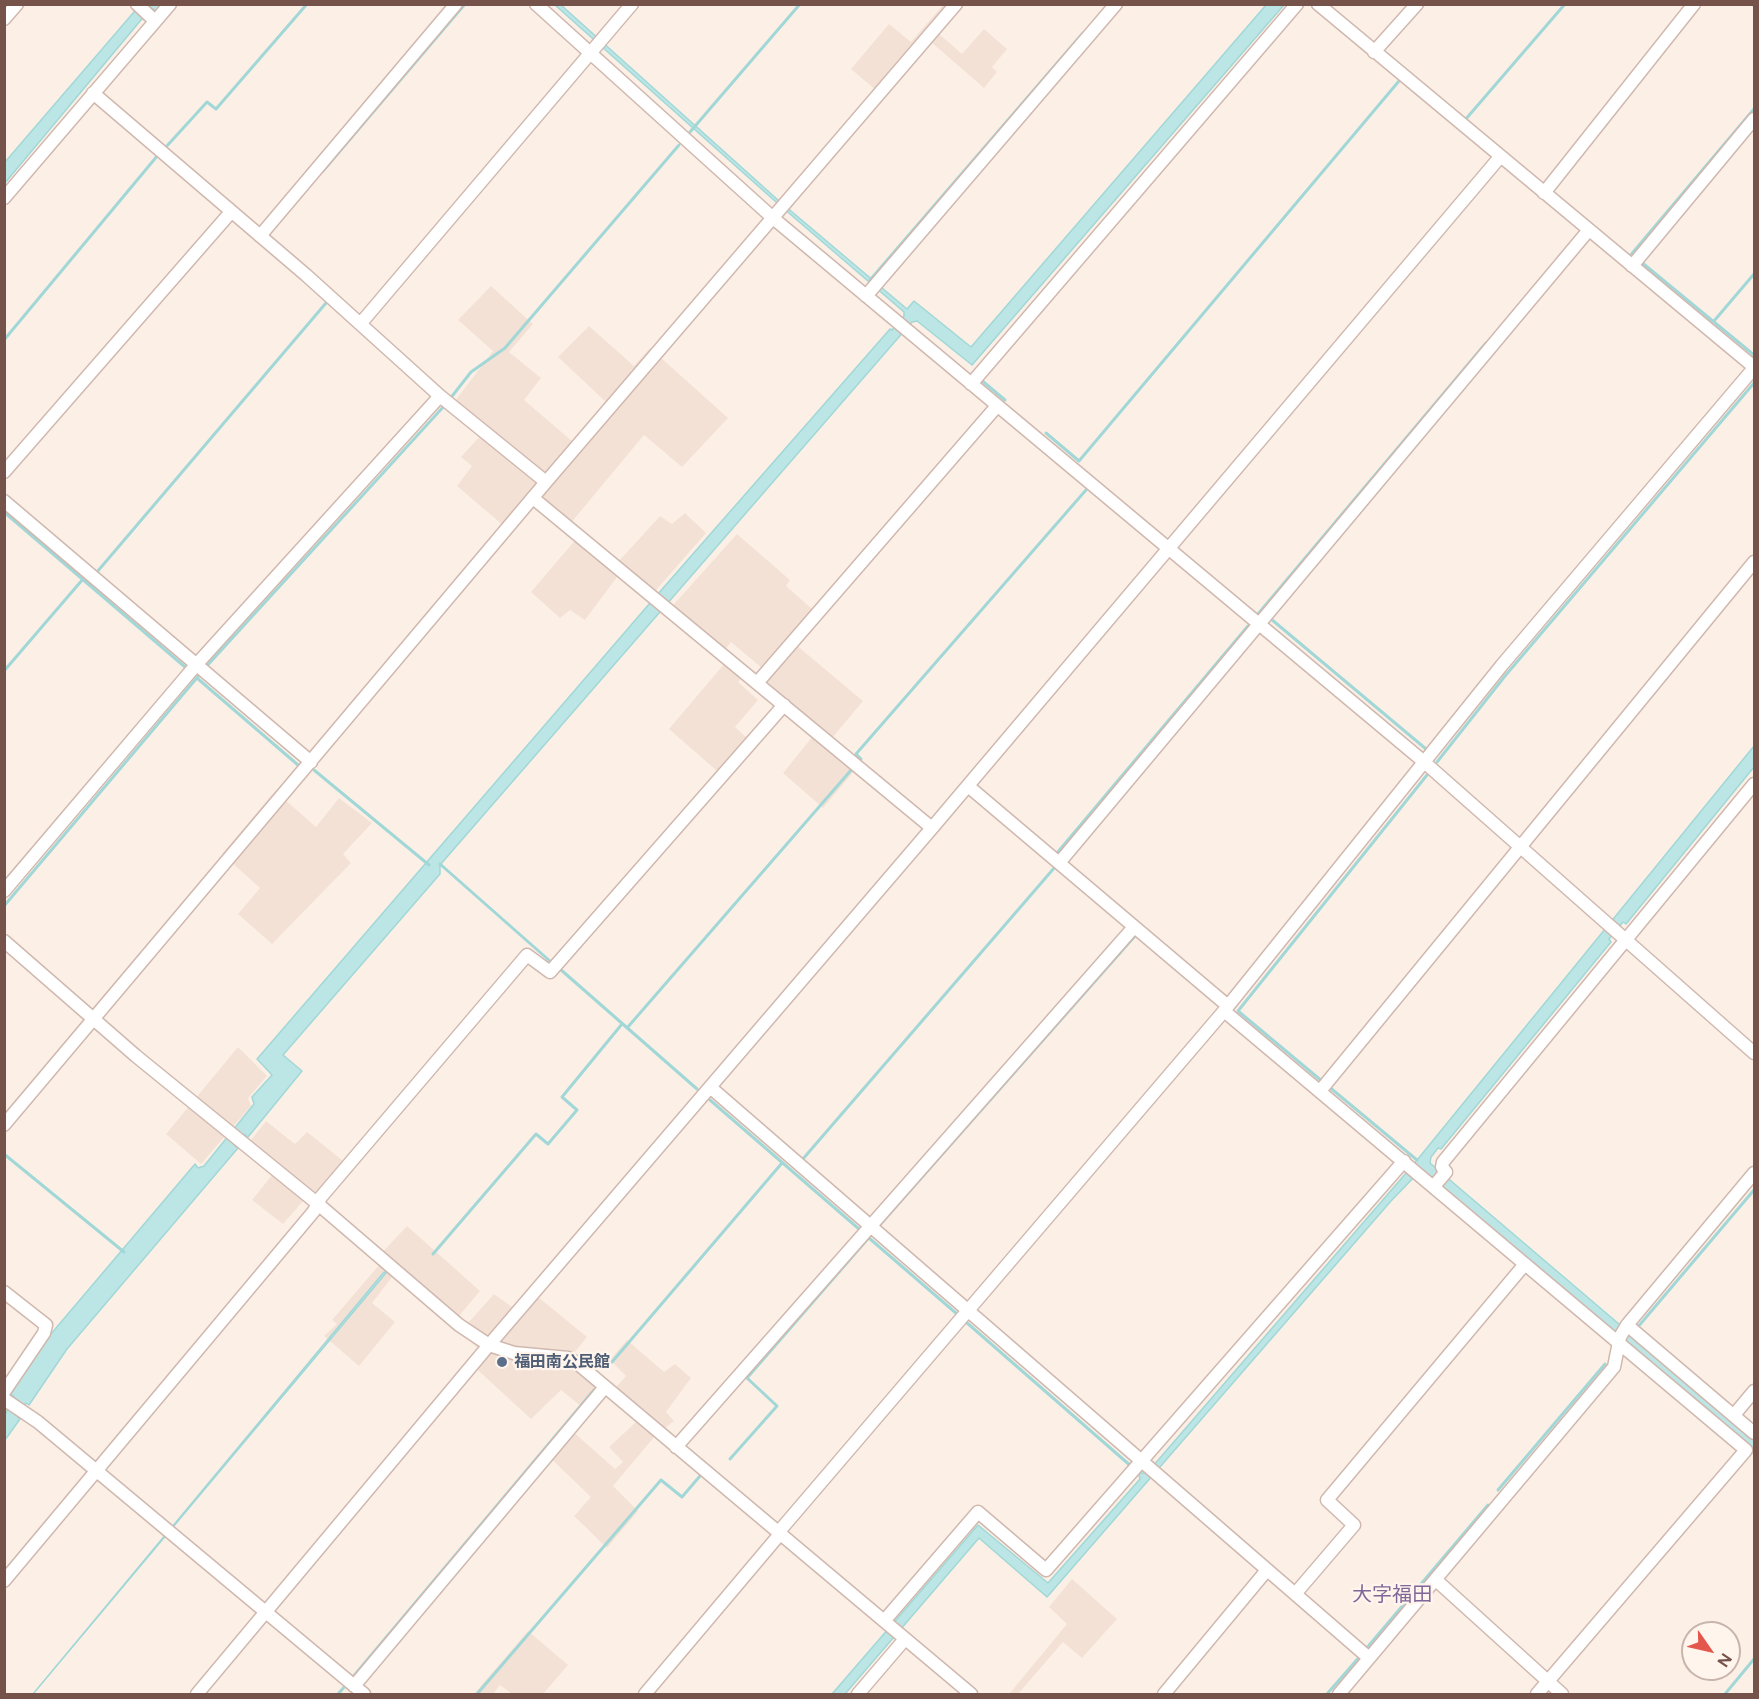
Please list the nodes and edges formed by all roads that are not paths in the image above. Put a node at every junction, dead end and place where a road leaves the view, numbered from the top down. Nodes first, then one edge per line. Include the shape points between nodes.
1 (17, 4) edge
2 (137, 4) edge
3 (170, 4) edge
4 (456, 4) edge
5 (536, 4) edge
6 (632, 4) edge
7 (956, 4) edge
8 (1116, 4) edge
9 (1297, 4) edge
10 (1318, 4) edge
11 (1417, 4) edge
12 (1694, 4) edge
13 (152, 18) junction
14 (4, 19) edge
15 (597, 46) junction
16 (1374, 52) junction
17 (93, 93) junction
18 (1755, 119) edge
19 (1500, 157) junction
20 (1544, 193) junction
21 (4, 198) edge
22 (780, 210) junction
23 (231, 212) junction
24 (1588, 231) junction
25 (260, 236) junction
26 (1632, 266) junction
27 (872, 288) junction
28 (360, 323) junction
29 (1755, 368) edge
30 (971, 384) junction
31 (445, 400) junction
32 (997, 406) junction
33 (4, 472) edge
34 (546, 482) junction
35 (533, 498) junction
36 (4, 501) edge
37 (1168, 549) junction
38 (1755, 562) edge
39 (1259, 624) junction
40 (201, 669) junction
41 (757, 683) junction
42 (784, 705) junction
43 (311, 762) junction
44 (1423, 762) junction
45 (1755, 784) edge
46 (968, 786) junction
47 (932, 828) junction
48 (1520, 846) junction
49 (1059, 863) junction
50 (4, 891) edge
51 (1134, 927) junction
52 (1623, 937) junction
53 (4, 941) edge
54 (1226, 1008) junction
55 (94, 1020) junction
56 (1755, 1053) edge
57 (1323, 1086) junction
58 (710, 1087) junction
59 (4, 1125) edge
60 (1405, 1162) junction
61 (1755, 1173) edge
62 (1434, 1186) junction
63 (318, 1204) junction
64 (870, 1227) junction
65 (1525, 1264) junction
66 (4, 1292) edge
67 (968, 1311) junction
68 (1626, 1333) junction
69 (489, 1345) junction
70 (605, 1387) junction
71 (1755, 1391) edge
72 (6, 1397) edge
73 (1734, 1415) junction
74 (1755, 1433) edge
75 (676, 1447) junction
76 (1140, 1466) junction
77 (96, 1470) junction
78 (780, 1534) junction
79 (1267, 1570) junction
80 (1436, 1580) junction
81 (4, 1581) edge
82 (1294, 1594) junction
83 (266, 1612) junction
84 (895, 1630) junction
85 (1364, 1654) junction
86 (1548, 1682) junction
87 (354, 1686) junction
88 (197, 1695) edge
89 (364, 1695) edge
90 (645, 1695) edge
91 (858, 1695) edge
92 (971, 1695) edge
93 (1164, 1695) edge
94 (1339, 1695) edge
95 (1537, 1695) edge
96 (1562, 1695) edge

1 - 14 street
2 - 13 street
3 - 13 street
4 - 25 street
5 - 15 street
6 - 15 street
7 - 22 street
8 - 27 street
9 - 30 street
10 - 16 street
11 - 16 street
12 - 20 street
13 - 17 street
15 - 22 street
15 - 28 street
16 - 19 street
17 - 21 street
17 - 23 street
18 - 26 street
19 - 20 street
19 - 37 street
20 - 24 street
22 - 27 street
22 - 34 street
23 - 25 street
23 - 33 street
24 - 26 street
24 - 39 street
25 - 28 street
26 - 29 street
27 - 30 street via 902,326
28 - 31 street
29 - 44 street
30 - 32 street
31 - 34 street
31 - 40 street
32 - 37 street
32 - 41 street
34 - 35 street
35 - 41 street
35 - 43 street
36 - 40 street
37 - 39 street
37 - 46 street
38 - 48 street
39 - 44 street
39 - 49 street
40 - 43 street
40 - 50 street
41 - 42 street
42 - 47 street
42 - 63 street via 550,972 527,955
43 - 55 street
44 - 48 street
44 - 54 street
45 - 52 street
46 - 47 street
46 - 49 street
47 - 58 street
48 - 52 street
48 - 57 street
49 - 51 street
51 - 54 street
51 - 64 street
52 - 56 street
52 - 62 street via 1443,1162 1446,1172
53 - 55 street
54 - 57 street
54 - 67 street
55 - 59 street
55 - 63 street
57 - 60 street
58 - 64 street
58 - 69 street
60 - 62 street
60 - 76 street
61 - 68 street
62 - 65 street
63 - 69 street via 459,1325
63 - 77 street
64 - 67 street
64 - 75 street
65 - 68 street
65 - 82 street via 1327,1500 1353,1525
66 - 72 street via 46,1325
67 - 76 street
67 - 78 street
68 - 73 street
68 - 80 street via 1614,1367
68 - 86 street via 1746,1450
69 - 70 street via 514,1353 568,1358
69 - 83 street
70 - 75 street
70 - 87 street
71 - 73 street
72 - 77 street
73 - 74 street
75 - 78 street
76 - 79 street via 1159,1475
76 - 84 street via 1046,1570 978,1512
77 - 81 street
77 - 83 street
78 - 84 street
78 - 90 street
79 - 82 street
79 - 93 street
80 - 85 street
80 - 86 street
82 - 85 street
83 - 87 street
83 - 88 street
84 - 91 street
84 - 92 street
85 - 94 street
86 - 95 street
86 - 96 street
87 - 89 street

